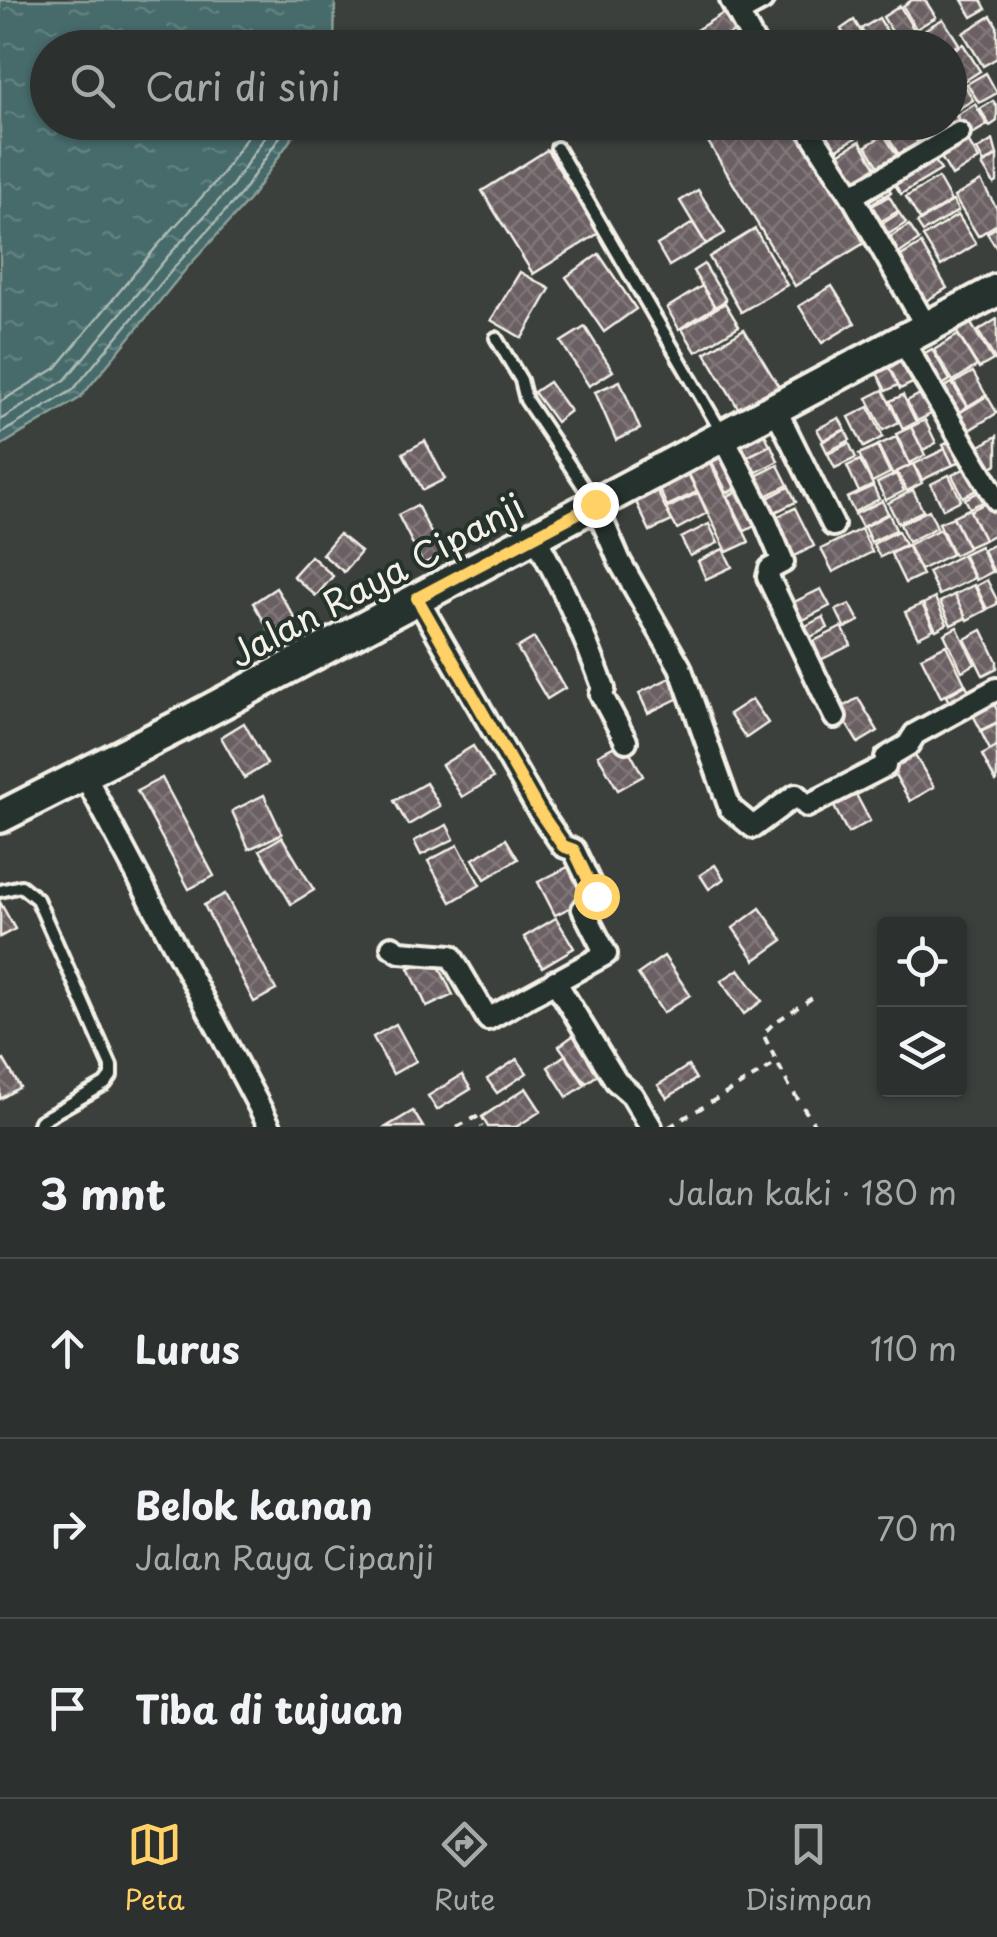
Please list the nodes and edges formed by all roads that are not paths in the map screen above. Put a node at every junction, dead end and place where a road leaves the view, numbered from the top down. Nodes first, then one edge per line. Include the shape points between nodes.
1 (762, 0) edge
2 (734, 7) edge
3 (747, 30) edge
4 (816, 140) edge
5 (946, 140) edge
6 (557, 148) dead end
7 (852, 196) junction
8 (997, 290) edge
9 (914, 333) junction
10 (496, 338) dead end
11 (774, 406) junction
12 (722, 434) junction
13 (997, 500) edge
14 (595, 504) junction
15 (833, 525) dead end
16 (535, 538) junction
17 (417, 598) junction
18 (997, 689) edge
19 (835, 718) dead end
20 (626, 741) dead end
21 (84, 774) junction
22 (0, 818) edge
23 (0, 891) edge
24 (392, 947) dead end
25 (555, 982) junction
26 (38, 1127) edge
27 (270, 1127) edge
28 (651, 1127) edge

1 - 2 street
2 - 3 street
4 - 7 street
5 - 7 street
6 - 12 lane
7 - 9 street
8 - 9 main road, Jalan Raya Cipanji
9 - 11 main road, Jalan Raya Cipanji
9 - 13 street
10 - 14 lane via 526,400
11 - 12 main road, Jalan Raya Cipanji
11 - 15 street
12 - 14 main road, Jalan Raya Cipanji
12 - 19 street via 782,562 768,576
14 - 16 main road, Jalan Raya Cipanji
14 - 18 street via 680,667 730,808 753,827 796,795 807,806 885,766 915,734
16 - 17 main road, Jalan Raya Cipanji
16 - 20 street
17 - 21 main road, Jalan Raya Cipanji
17 - 25 street via 539,811 563,846 574,850 596,896 583,909 606,954
21 - 22 main road, Jalan Raya Cipanji
21 - 27 street
23 - 26 lane via 21,886 37,899 111,1066 105,1084
24 - 25 street via 451,956 488,1019
25 - 28 street

